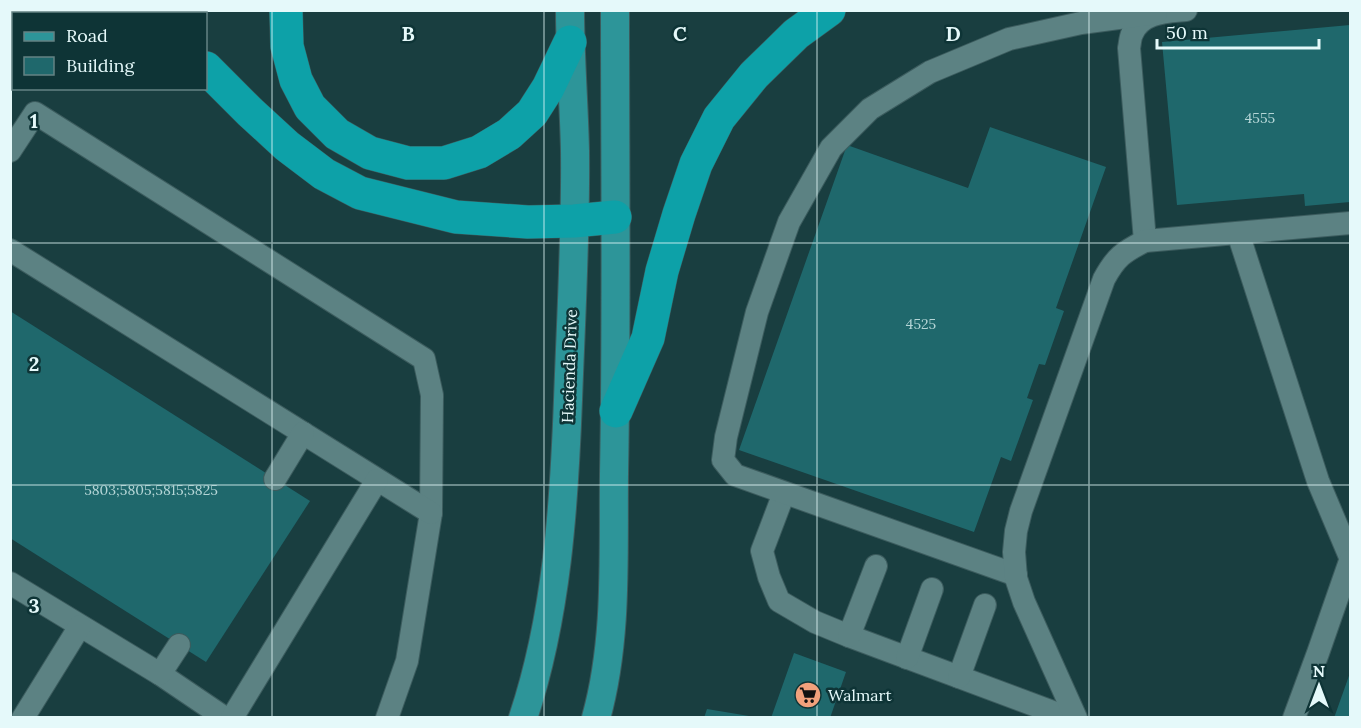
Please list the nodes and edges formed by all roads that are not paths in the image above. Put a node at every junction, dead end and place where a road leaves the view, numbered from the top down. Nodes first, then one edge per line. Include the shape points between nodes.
1 (286, 10) edge
2 (615, 10) edge
3 (829, 10) edge
4 (1186, 10) edge
5 (1156, 13) junction
6 (570, 26) edge
7 (207, 69) edge
8 (10, 151) edge
9 (615, 217) junction
10 (574, 221) junction
11 (1350, 223) edge
12 (1238, 233) junction
13 (1145, 241) junction
14 (10, 250) edge
15 (616, 411) junction
16 (303, 433) junction
17 (275, 479) dead end
18 (377, 480) junction
19 (784, 493) junction
20 (431, 513) junction
21 (1350, 557) edge
22 (1350, 561) edge
23 (876, 567) dead end
24 (1016, 575) junction
25 (10, 582) edge
26 (932, 589) dead end
27 (985, 605) dead end
28 (80, 626) junction
29 (849, 636) junction
30 (179, 645) dead end
31 (907, 658) junction
32 (160, 674) junction
33 (959, 677) junction
34 (23, 717) edge
35 (225, 717) edge
36 (232, 717) edge
37 (387, 717) edge
38 (524, 717) edge
39 (596, 717) edge
40 (1069, 717) edge
41 (1076, 717) edge
42 (1294, 717) edge

1 - 6 highway via 287,46 296,80 310,106 337,134 370,153 408,163 444,163 479,152 509,135 532,113 548,88
2 - 9 main road
3 - 15 highway via 796,34 754,75 719,118 696,164 662,271 648,338
4 - 5 lane
5 - 13 lane via 1137,27 1129,48
5 - 19 lane via 1081,23 1009,39 910,84 870,109 831,148 789,222 758,312 726,437 723,460 735,475
6 - 10 main road, Hacienda Drive
7 - 10 highway via 287,146 324,174 360,193 456,217
8 - 20 lane via 35,113 424,359 432,395
9 - 10 highway
9 - 15 main road
10 - 38 main road, Hacienda Drive via 560,541
11 - 12 lane
12 - 13 lane
12 - 21 lane via 1318,481
13 - 24 lane via 1114,261 1104,279 1021,511 1014,552
14 - 16 lane
15 - 39 main road via 612,633
16 - 17 lane
16 - 18 lane
18 - 20 lane
18 - 36 lane
19 - 24 lane
19 - 29 lane via 762,551 779,601
20 - 37 lane via 406,661
22 - 42 lane
23 - 29 lane
24 - 41 lane via 1024,602
25 - 28 lane
26 - 31 lane
27 - 33 lane
28 - 32 lane
28 - 34 lane
29 - 31 lane
30 - 32 lane
31 - 33 lane
32 - 35 lane
33 - 40 lane

